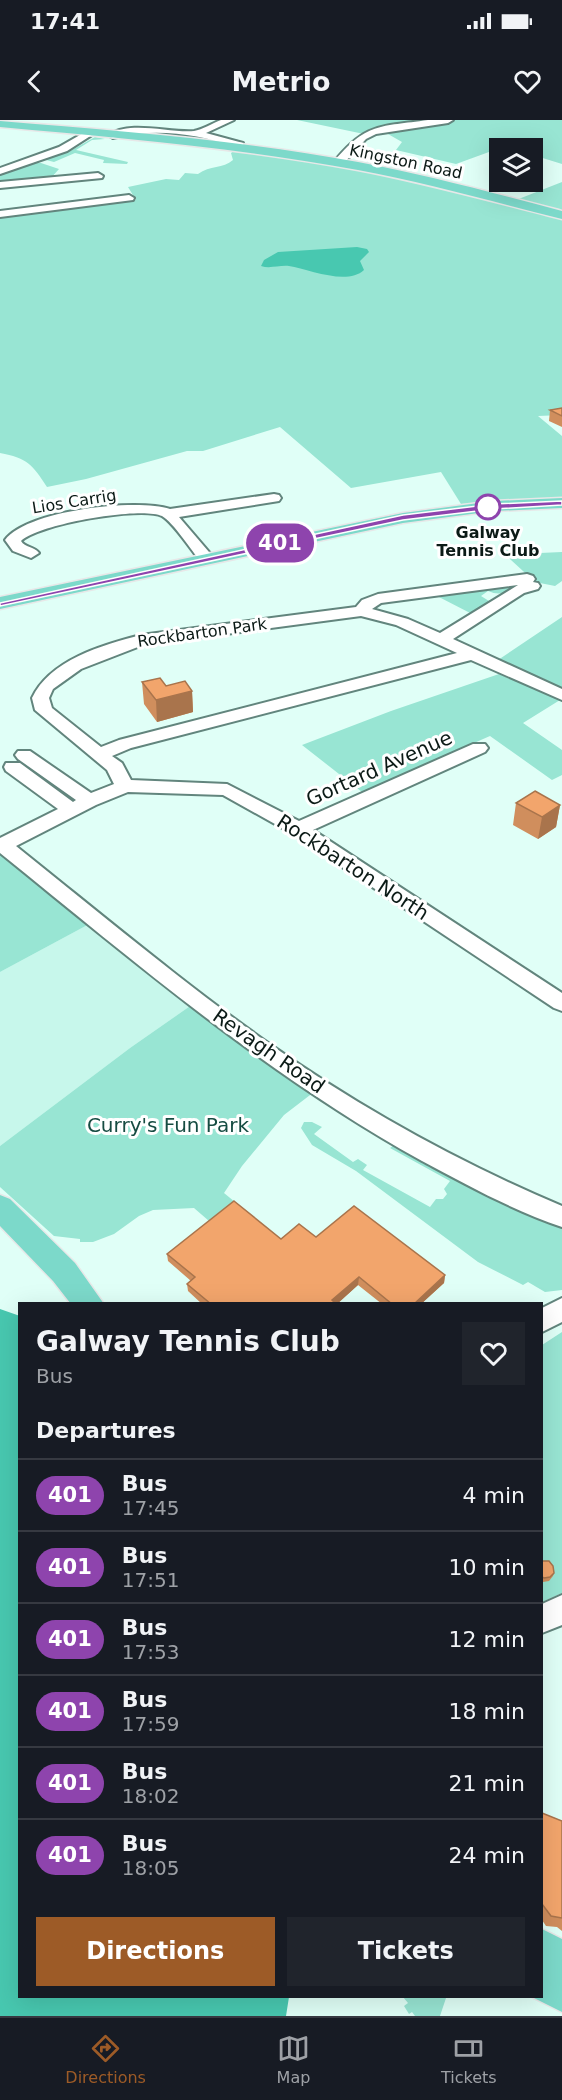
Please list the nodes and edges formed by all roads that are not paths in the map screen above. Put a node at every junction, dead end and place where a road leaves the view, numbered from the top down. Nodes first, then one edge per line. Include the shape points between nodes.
1 (166, 120) edge
2 (229, 120) edge
3 (448, 120) edge
4 (9, 123) edge
5 (155, 131) junction
6 (90, 133) junction
7 (195, 134) junction
8 (113, 135) junction
9 (240, 148) junction
10 (37, 160) junction
11 (338, 163) junction
12 (52, 164) dead end
13 (0, 171) edge
14 (103, 178) dead end
15 (0, 185) edge
16 (129, 198) dead end
17 (0, 214) edge
18 (562, 215) edge
19 (227, 487) dead end
20 (274, 498) dead end
21 (236, 503) junction
22 (562, 503) edge
23 (169, 514) junction
24 (31, 553) dead end
25 (207, 559) junction
26 (0, 603) edge
27 (361, 611) junction
28 (440, 640) junction
29 (471, 655) junction
30 (562, 695) edge
31 (479, 748) dead end
32 (100, 754) junction
33 (18, 761) dead end
34 (125, 786) junction
35 (80, 806) junction
36 (297, 830) junction
37 (2, 845) edge
38 (562, 1003) edge
39 (0, 1207) edge
40 (562, 1217) edge
41 (87, 1302) edge
42 (562, 1309) edge
43 (543, 1320) edge
44 (562, 1609) edge
45 (543, 1618) edge
46 (543, 1951) edge
47 (562, 1962) edge
48 (543, 1981) edge
49 (562, 1991) edge

1 - 5 street
2 - 7 street
3 - 11 street via 373,131
4 - 6 main road, Kingston Road
5 - 7 street, Kingston Road
5 - 8 street, Kingston Road
6 - 8 main road, Kingston Road
6 - 10 street
7 - 9 street, Kingston Road via 222,139
8 - 9 main road, Kingston Road
9 - 11 main road, Kingston Road
10 - 12 street
10 - 13 street
11 - 18 main road, Kingston Road
14 - 15 street
16 - 17 street
19 - 21 street
20 - 21 street, Lios Carrig
21 - 23 street, Lios Carrig
22 - 25 main road via 494,506 403,518
23 - 24 street, Lios Carrig via 143,509 39,523 21,531 13,540 18,549
23 - 25 street
25 - 26 main road
27 - 28 street, Rockbarton Park via 393,619
27 - 28 street, Rockbarton Park via 378,599 530,582 493,598
27 - 32 street, Rockbarton Park via 141,639 73,666 43,689 39,704
28 - 29 street, Rockbarton Park
29 - 30 street, Rockbarton Park
29 - 32 street via 125,744
31 - 36 street, Gortard Avenue
32 - 34 street, Rockbarton Park via 115,767
33 - 35 street
34 - 35 street
34 - 36 street, Rockbarton North via 227,790
35 - 37 street
36 - 38 street, Rockbarton North
37 - 40 street, Revagh Road via 220,1018 312,1083 408,1140
39 - 41 main road via 64,1272
42 - 43 street
44 - 45 street
46 - 47 main road
48 - 49 main road

